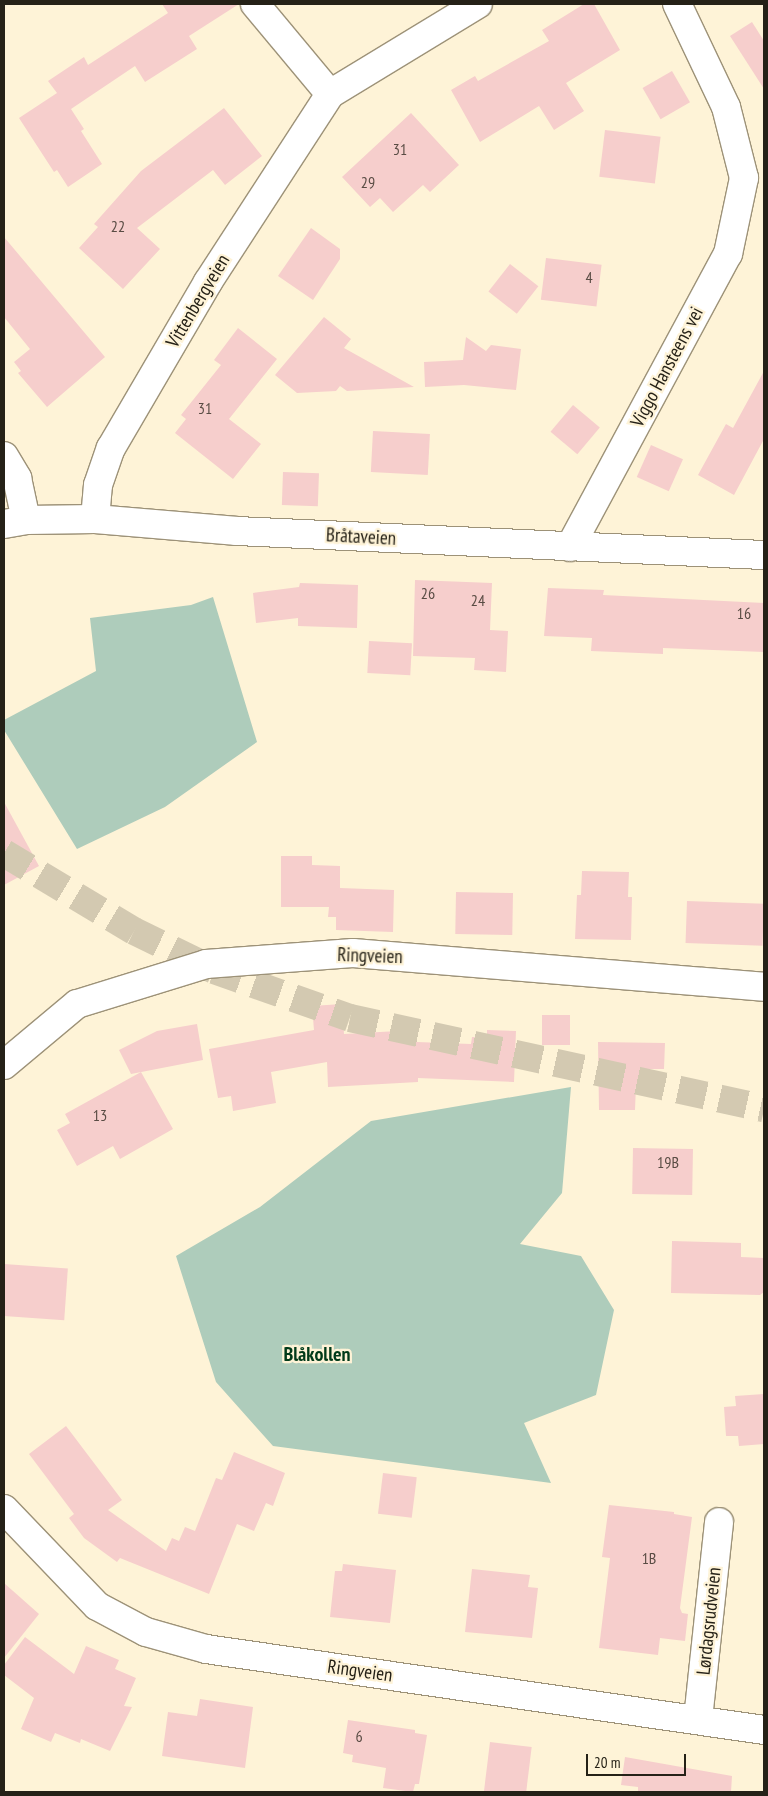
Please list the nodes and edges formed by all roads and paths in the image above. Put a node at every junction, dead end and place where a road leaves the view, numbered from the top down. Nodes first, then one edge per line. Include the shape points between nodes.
1 (255, 4) edge
2 (478, 4) edge
3 (678, 4) edge
4 (330, 94) junction
5 (754, 186) edge
6 (4, 456) edge
7 (95, 520) junction
8 (15, 522) edge
9 (570, 547) junction
10 (764, 555) edge
11 (764, 987) edge
12 (4, 1065) edge
13 (4, 1509) edge
14 (720, 1522) dead end
15 (698, 1720) junction
16 (764, 1730) edge

1 - 4 street
2 - 4 street, Vittenbergveien
3 - 5 street, Viggo Hansteens vei via 726,107
4 - 7 street, Vittenbergveien via 208,282 111,448 98,485
5 - 9 street, Viggo Hansteens vei via 728,254
6 - 8 street, Bråtaveien via 17,478
7 - 8 street, Bråtaveien
7 - 9 street, Bråtaveien via 185,528
9 - 10 street, Bråtaveien
11 - 12 street, Ringveien via 353,953 206,964 77,1004
13 - 15 street, Ringveien via 97,1606 146,1632 206,1649
14 - 15 street, Lørdagsrudveien
15 - 16 street, Ringveien

